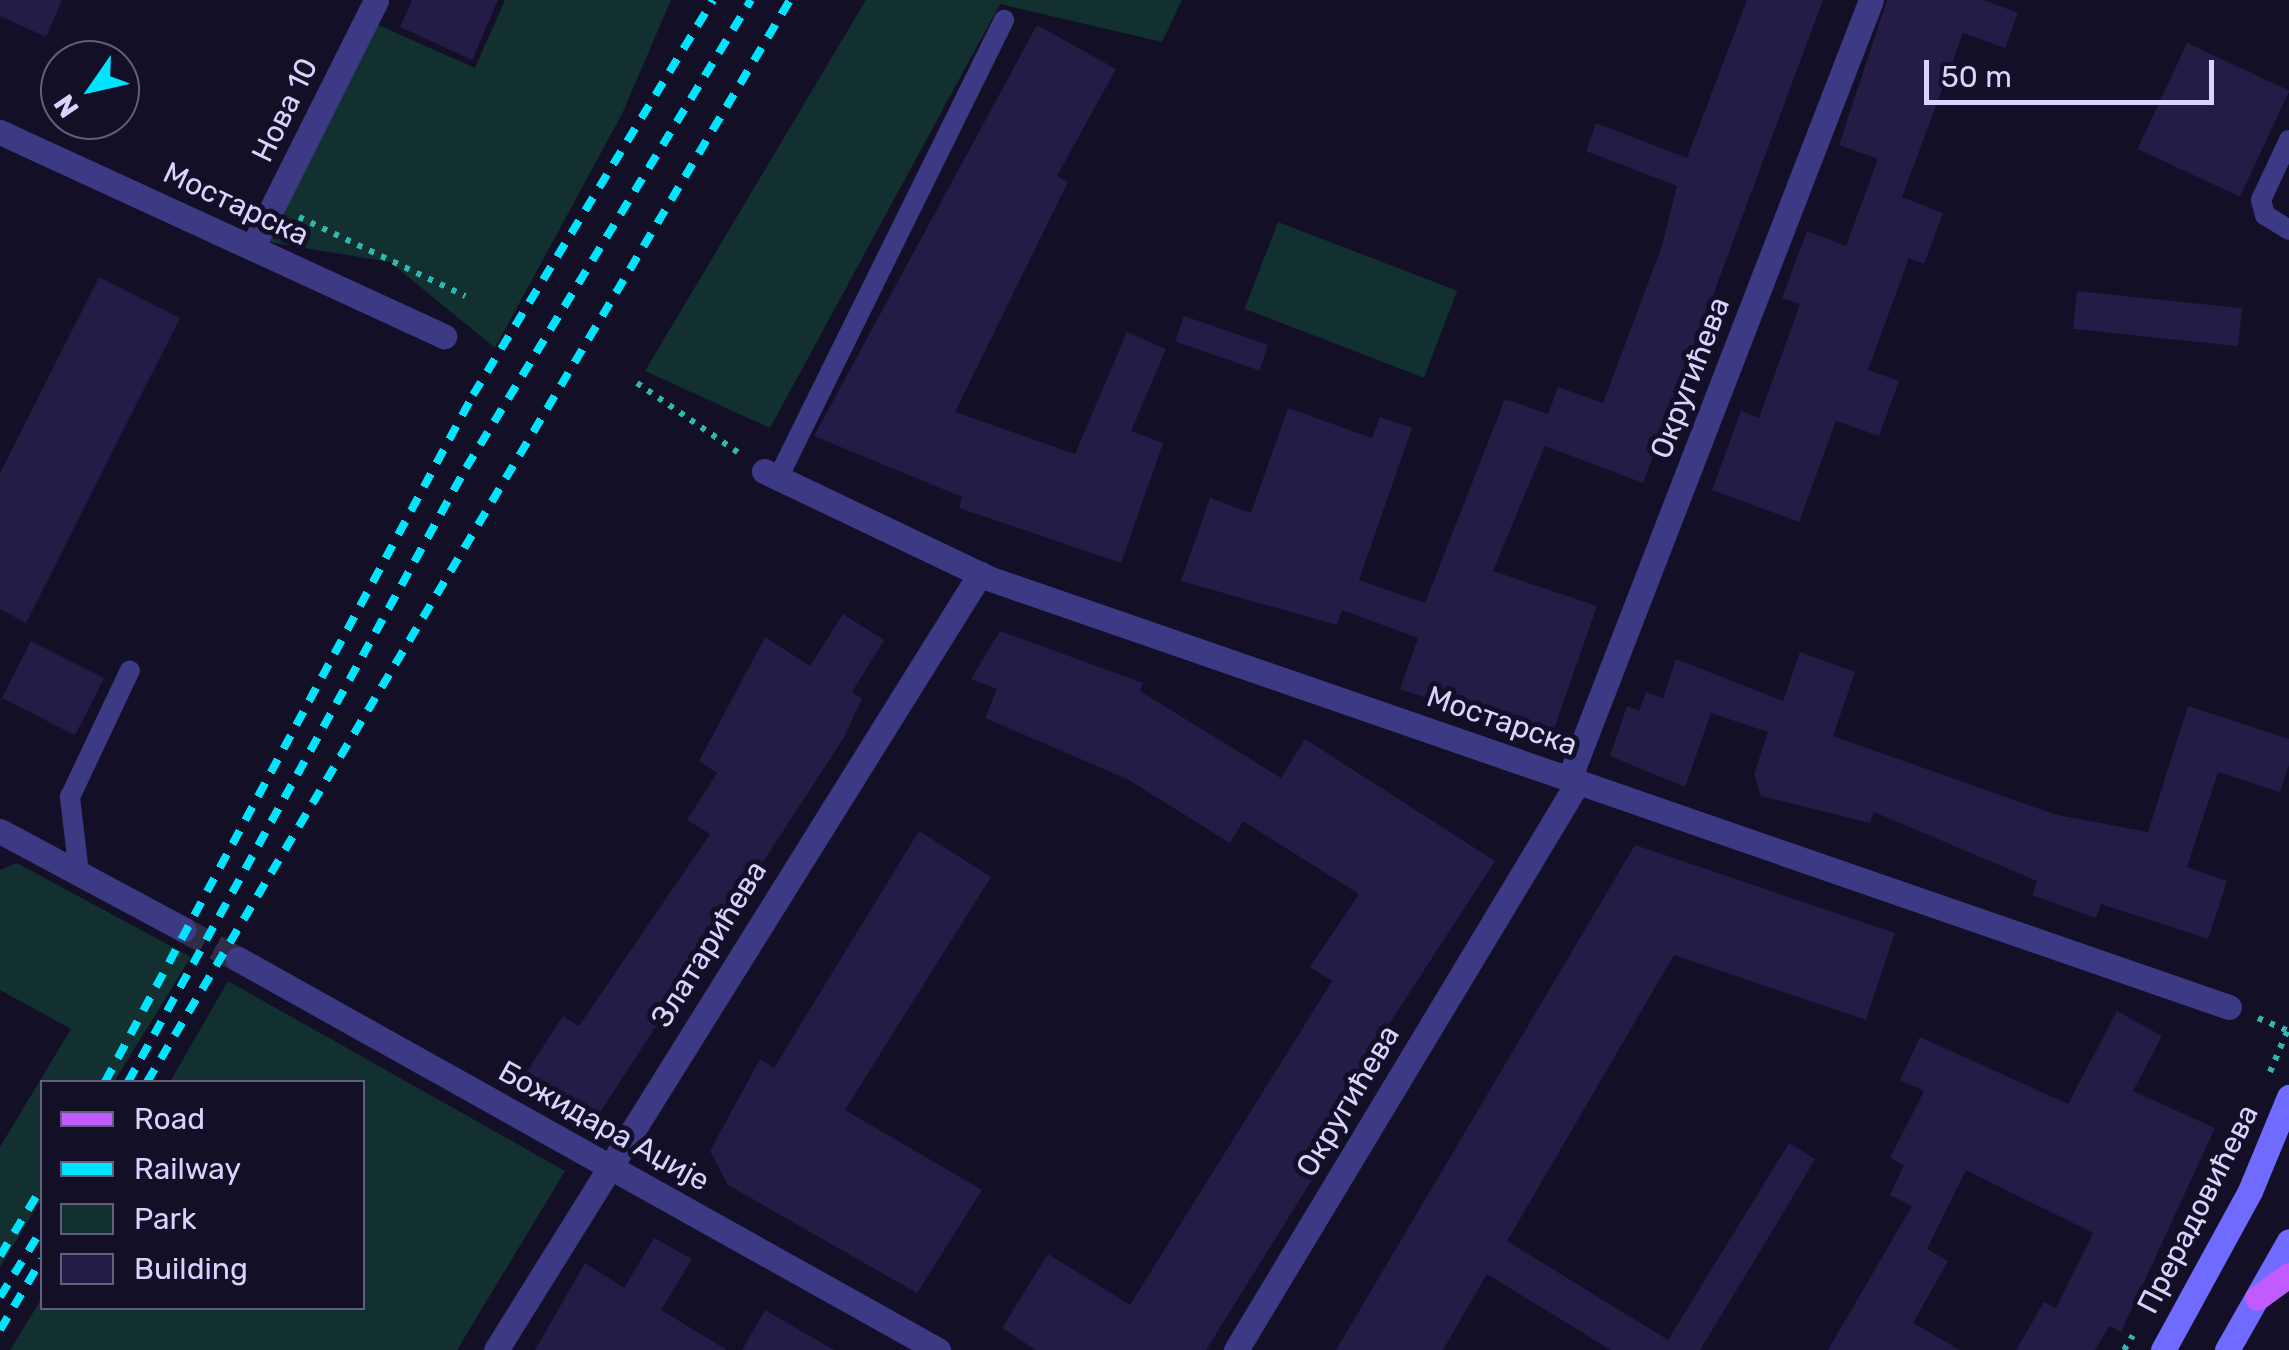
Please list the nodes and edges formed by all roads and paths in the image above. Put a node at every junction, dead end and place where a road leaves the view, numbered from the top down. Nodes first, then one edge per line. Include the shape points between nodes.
1 (376, 0) edge
2 (1871, 0) edge
3 (1004, 20) dead end
4 (0, 132) edge
5 (2289, 140) edge
6 (274, 205) junction
7 (2289, 230) edge
8 (252, 248) junction
9 (464, 296) dead end
10 (444, 336) dead end
11 (637, 383) dead end
12 (771, 474) junction
13 (980, 574) junction
14 (130, 670) dead end
15 (1574, 780) junction
16 (0, 831) edge
17 (79, 873) junction
18 (183, 929) tunnel mouth
19 (238, 959) tunnel mouth
20 (2229, 1006) dead end
21 (2289, 1097) edge
22 (608, 1165) junction
23 (2289, 1241) edge
24 (2289, 1275) edge
25 (2257, 1298) junction
26 (496, 1350) edge
27 (938, 1350) edge
28 (1236, 1350) edge
29 (2163, 1350) edge
30 (2226, 1350) edge

1 - 6 street, Нова 10
2 - 15 street, Округићева
3 - 12 lane
4 - 8 street, Мостарска
5 - 7 lane via 2261,200 2265,216
6 - 8 street, Нова 10
6 - 9 path
8 - 10 street, Мостарска
11 - 12 path
12 - 13 street, Мостарска
13 - 15 street, Мостарска
13 - 22 street, Златарићева
14 - 17 lane via 70,797
15 - 20 street, Мостарска
15 - 28 street, Округићева
16 - 17 street
17 - 18 street
19 - 22 street, Божидара Аџије
21 - 29 main road, Прерадовићева via 2250,1191
22 - 26 street, Златарићева
22 - 27 street, Божидара Аџије
23 - 25 main road
24 - 25 main road
25 - 30 main road

